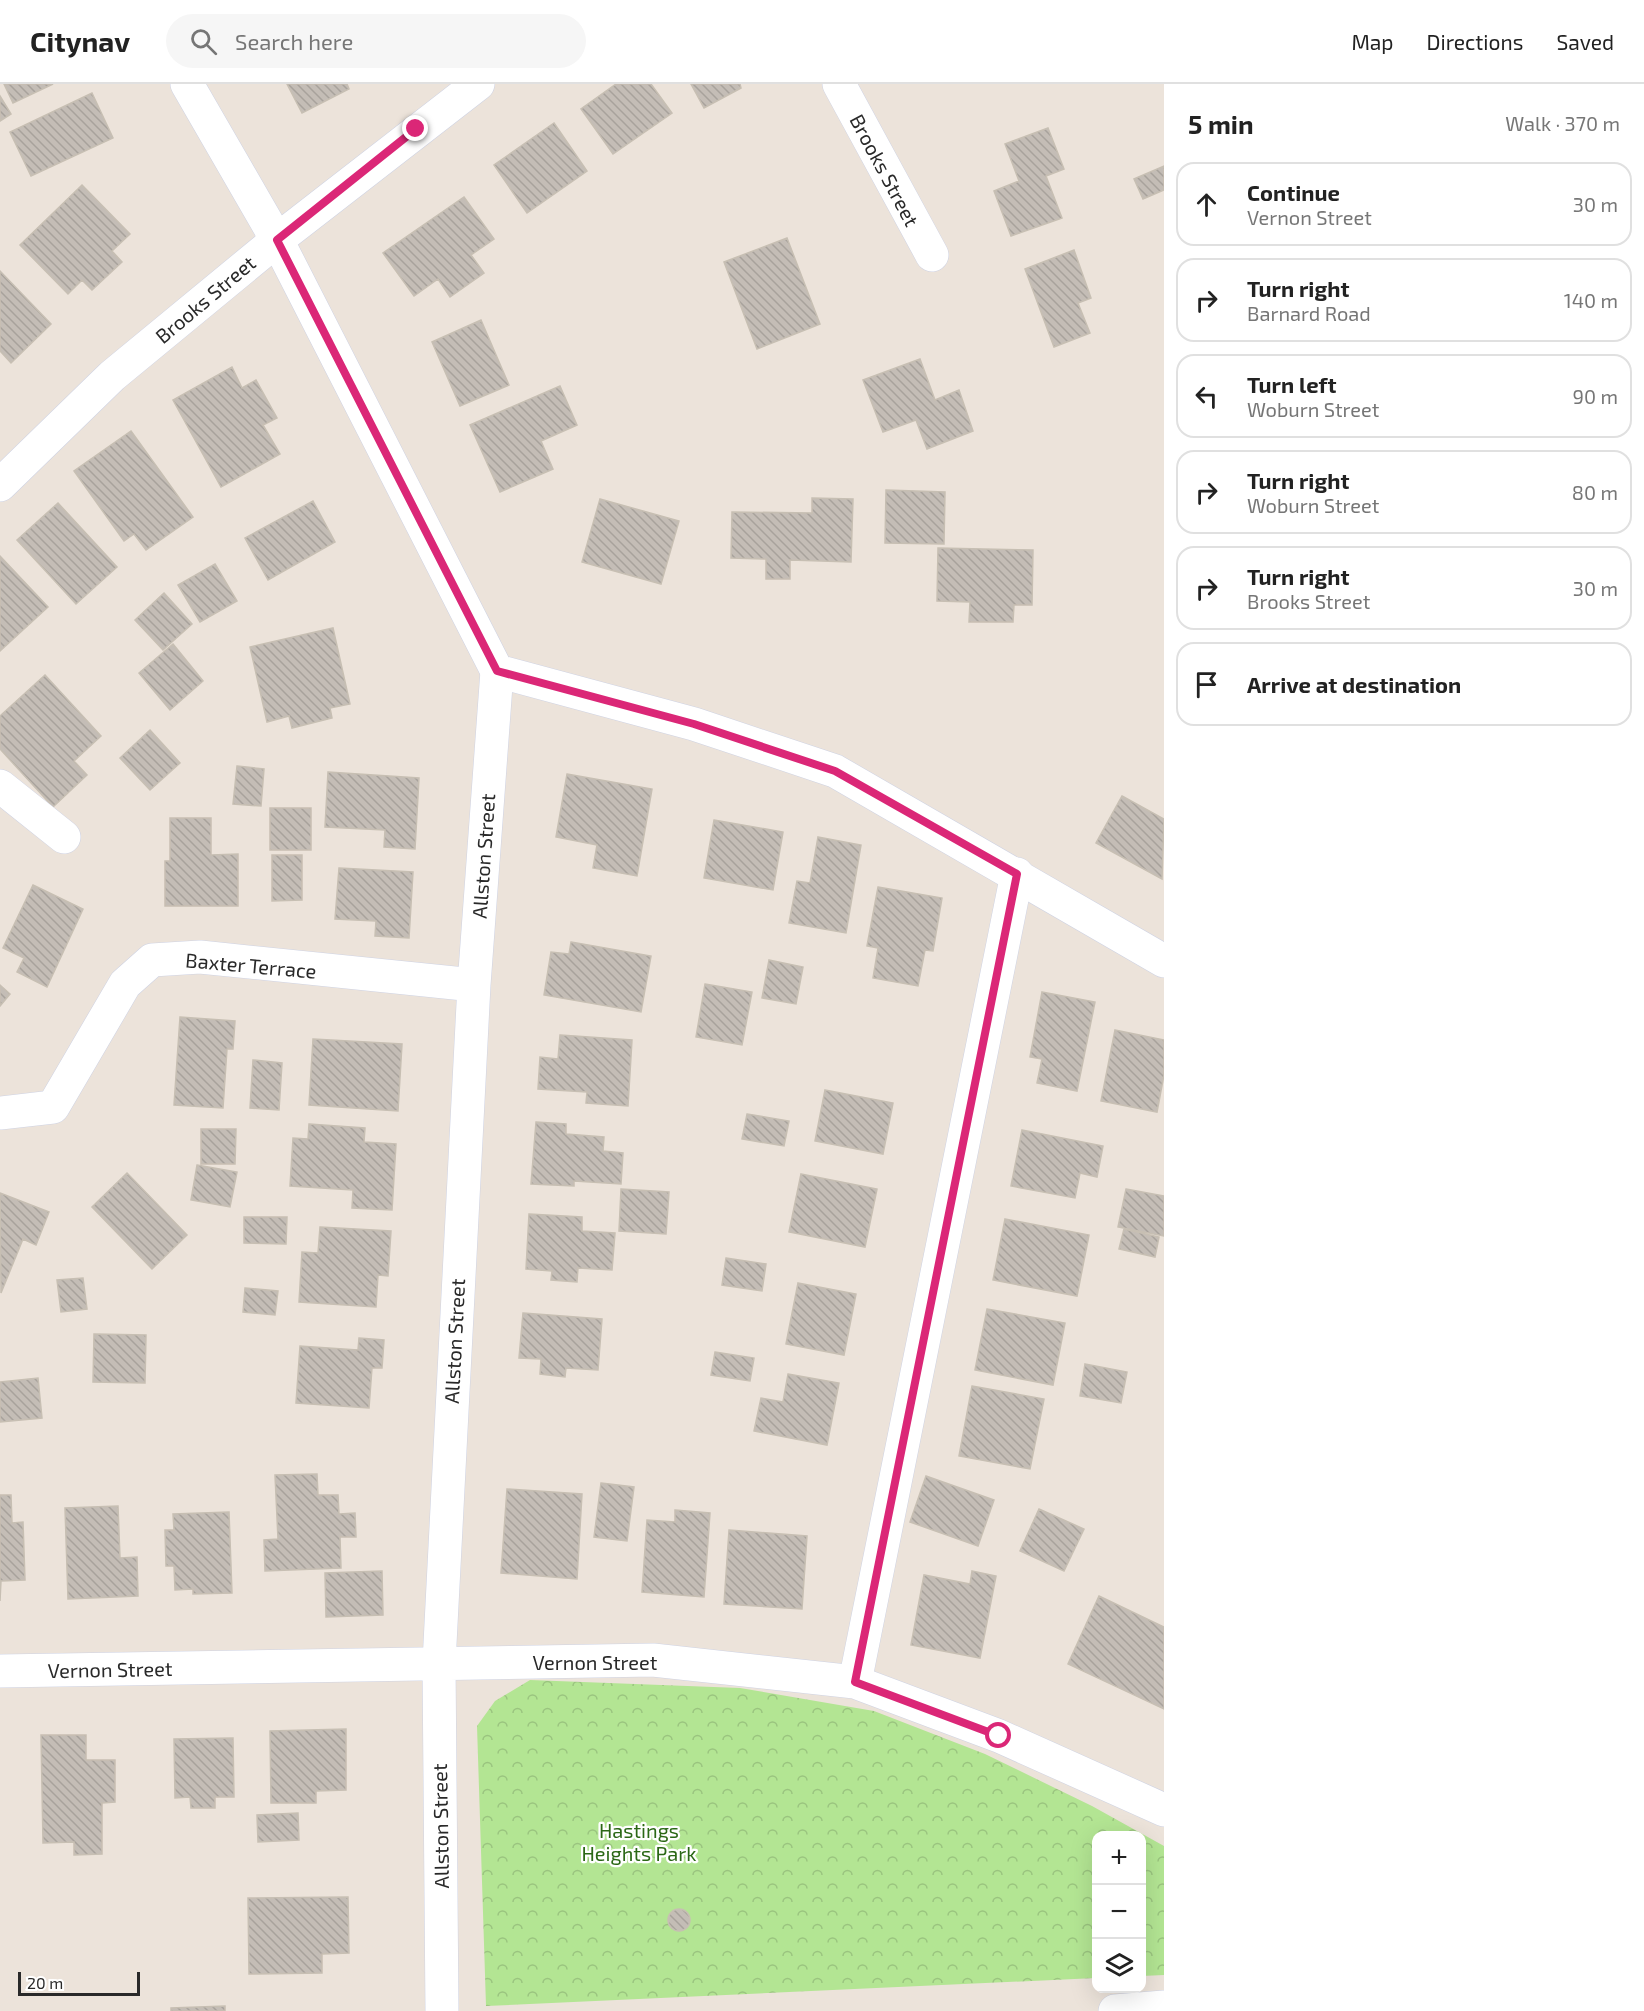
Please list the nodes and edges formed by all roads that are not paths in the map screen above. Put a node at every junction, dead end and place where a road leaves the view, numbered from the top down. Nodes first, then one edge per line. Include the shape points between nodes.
1 (188, 84) edge
2 (478, 84) edge
3 (839, 84) edge
4 (277, 240) junction
5 (932, 255) dead end
6 (0, 485) edge
7 (497, 671) junction
8 (0, 786) edge
9 (64, 837) dead end
10 (1017, 874) junction
11 (1164, 961) edge
12 (474, 985) junction
13 (0, 1113) edge
14 (439, 1663) junction
15 (0, 1671) edge
16 (855, 1682) junction
17 (1164, 1810) edge
18 (1164, 2007) edge
19 (442, 2011) edge
20 (1115, 2011) edge

1 - 4 street
2 - 4 street, Brooks Street
3 - 5 street, Brooks Street
4 - 6 street, Brooks Street via 112,375
4 - 7 street
7 - 10 street via 694,724 835,771
7 - 12 street, Allston Street
8 - 9 street
10 - 11 street
10 - 16 street
12 - 13 street, Baxter Terrace via 200,957 152,960 125,984 53,1107
12 - 14 street, Allston Street
14 - 15 street, Vernon Street
14 - 16 street, Vernon Street via 653,1660
14 - 19 street, Allston Street
16 - 17 street, Vernon Street via 999,1736
18 - 20 street

